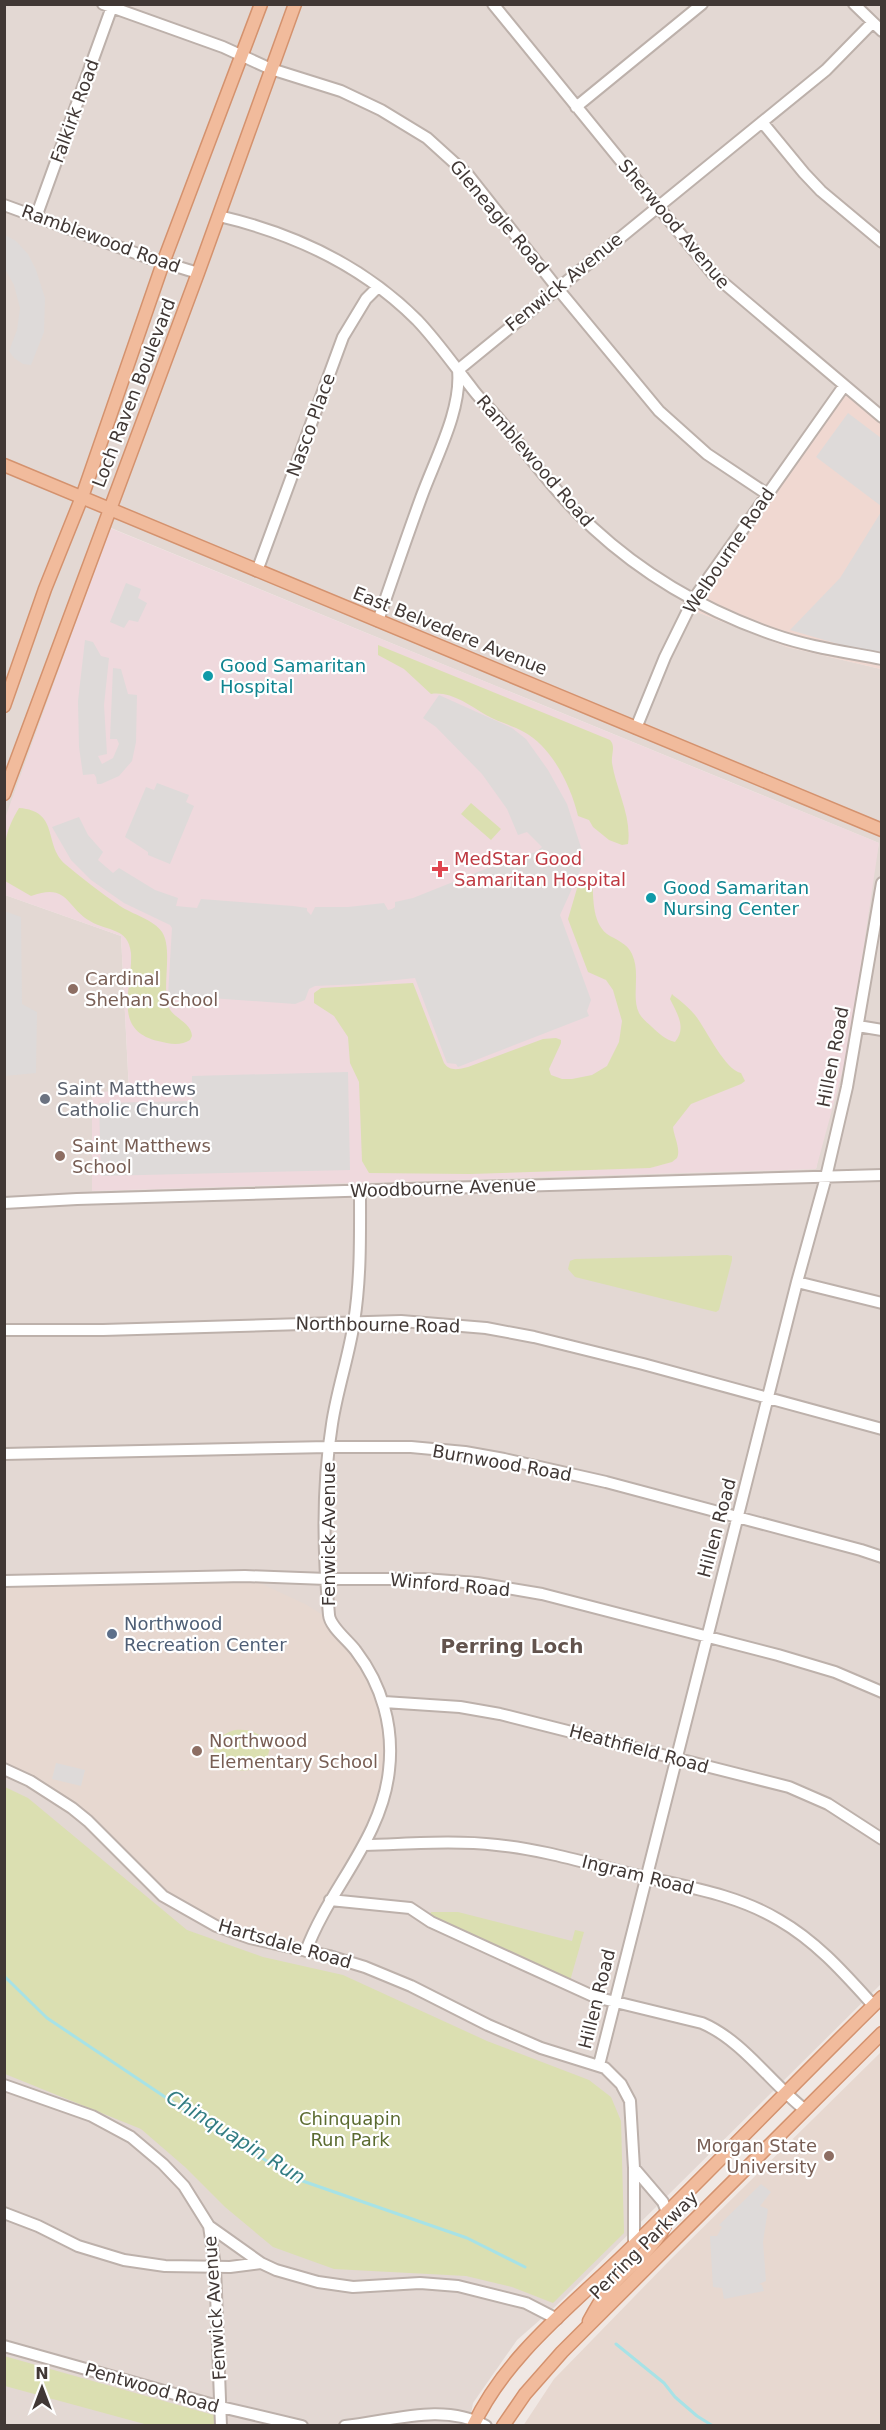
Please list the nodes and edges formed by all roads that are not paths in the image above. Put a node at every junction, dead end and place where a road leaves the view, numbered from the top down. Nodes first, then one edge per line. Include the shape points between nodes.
1 (261, 4) edge
2 (295, 4) edge
3 (702, 4) edge
4 (854, 4) edge
5 (494, 5) edge
6 (109, 6) edge
7 (873, 22) junction
8 (882, 32) edge
9 (242, 56) junction
10 (271, 69) junction
11 (576, 106) junction
12 (762, 122) junction
13 (4, 205) edge
14 (658, 208) junction
15 (219, 216) junction
16 (36, 217) junction
17 (882, 242) edge
18 (164, 263) junction
19 (198, 273) junction
20 (378, 286) junction
21 (558, 289) junction
22 (458, 370) junction
23 (844, 386) junction
24 (882, 417) edge
25 (4, 465) edge
26 (767, 494) junction
27 (82, 497) junction
28 (109, 510) junction
29 (257, 571) junction
30 (693, 600) junction
31 (378, 621) junction
32 (882, 660) edge
33 (4, 706) edge
34 (636, 728) junction
35 (6, 786) edge
36 (882, 830) edge
37 (882, 883) edge
38 (858, 1026) junction
39 (882, 1030) edge
40 (882, 1175) edge
41 (826, 1177) junction
42 (360, 1190) junction
43 (4, 1203) edge
44 (797, 1282) junction
45 (882, 1303) edge
46 (354, 1322) junction
47 (4, 1330) edge
48 (768, 1399) junction
49 (882, 1429) edge
50 (329, 1447) junction
51 (4, 1454) edge
52 (738, 1518) junction
53 (882, 1557) edge
54 (327, 1579) junction
55 (4, 1581) edge
56 (708, 1638) junction
57 (882, 1692) edge
58 (384, 1702) junction
59 (676, 1759) junction
60 (4, 1769) edge
61 (882, 1839) edge
62 (365, 1845) junction
63 (645, 1877) junction
64 (330, 1900) junction
65 (306, 1951) junction
66 (615, 2001) junction
67 (877, 2001) edge
68 (882, 2033) edge
69 (599, 2066) junction
70 (4, 2085) edge
71 (785, 2094) junction
72 (804, 2109) junction
73 (634, 2168) junction
74 (667, 2212) junction
75 (4, 2213) edge
76 (209, 2226) junction
77 (634, 2246) junction
78 (261, 2263) junction
79 (215, 2266) junction
80 (557, 2319) junction
81 (585, 2331) junction
82 (4, 2346) edge
83 (221, 2407) junction
84 (478, 2424) edge
85 (221, 2426) edge
86 (302, 2426) edge
87 (345, 2426) edge
88 (503, 2426) edge

1 - 9 main road, Loch Raven Boulevard
2 - 10 main road, Loch Raven Boulevard
3 - 11 street
4 - 7 street
5 - 11 street, Sherwood Avenue
6 - 9 street, Gleneagle Road
6 - 16 street, Falkirk Road
7 - 8 street
7 - 12 street, Fenwick Avenue via 826,70
9 - 10 street, Gleneagle Road
9 - 18 main road, Loch Raven Boulevard
10 - 15 main road, Loch Raven Boulevard
10 - 21 street, Gleneagle Road via 364,101 412,126 469,176
11 - 14 street, Sherwood Avenue
12 - 14 street, Fenwick Avenue
12 - 17 street via 821,191
13 - 16 street, Ramblewood Road
14 - 21 street, Fenwick Avenue
14 - 23 street, Sherwood Avenue via 713,274
15 - 19 main road, Loch Raven Boulevard
15 - 20 street, Ramblewood Road via 308,245
16 - 18 street, Ramblewood Road
18 - 19 street, Ramblewood Road
18 - 27 main road, Loch Raven Boulevard
19 - 28 main road, Loch Raven Boulevard
20 - 22 street, Ramblewood Road via 417,321
20 - 29 street, Nasco Place via 343,338
21 - 22 street, Fenwick Avenue
21 - 26 street, Gleneagle Road via 671,423 707,454
22 - 30 street, Ramblewood Road via 583,518 632,560
22 - 31 street via 456,407
23 - 24 street, Sherwood Avenue
23 - 26 street, Welbourne Road
25 - 27 main road, East Belvedere Avenue
26 - 30 street, Welbourne Road
27 - 28 main road, East Belvedere Avenue
27 - 33 main road, Loch Raven Boulevard
28 - 29 main road, East Belvedere Avenue
28 - 35 main road, Loch Raven Boulevard
29 - 31 main road, East Belvedere Avenue
30 - 32 street, Ramblewood Road via 776,636
30 - 34 street, Welbourne Road
31 - 34 main road, East Belvedere Avenue
34 - 36 main road, East Belvedere Avenue
37 - 38 street, Hillen Road
38 - 39 street
38 - 41 street, Hillen Road
40 - 41 street, Woodbourne Avenue
41 - 42 street, Woodbourne Avenue
41 - 44 street, Hillen Road
42 - 43 street, Woodbourne Avenue
42 - 46 street, Fenwick Avenue via 361,1259
44 - 45 street
44 - 48 street, Hillen Road
46 - 47 street, Northbourne Road
46 - 48 street, Northbourne Road via 429,1323 514,1332
46 - 50 street, Fenwick Avenue
48 - 49 street, Northbourne Road
48 - 52 street, Hillen Road
50 - 51 street, Burnwood Road
50 - 52 street, Burnwood Road via 465,1452 606,1482
50 - 54 street, Fenwick Avenue
52 - 53 street, Burnwood Road
52 - 56 street, Hillen Road
54 - 55 street, Winford Road via 245,1576
54 - 56 street, Winford Road via 424,1579 487,1585 542,1594
54 - 58 street, Fenwick Avenue via 329,1619 366,1665
56 - 57 street, Winford Road via 814,1665
56 - 59 street, Hillen Road
58 - 59 street, Heathfield Road via 500,1714
58 - 62 street, Fenwick Avenue via 389,1771 380,1811
59 - 61 street, Heathfield Road via 789,1787 845,1814
59 - 63 street, Hillen Road
60 - 65 street, Hartsdale Road via 80,1814 163,1896 186,1911 240,1935
62 - 63 street, Ingram Road via 496,1844
62 - 64 street, Fenwick Avenue
63 - 66 street, Hillen Road
63 - 67 street, Ingram Road via 726,1897 777,1918 828,1955
64 - 65 street, Fenwick Avenue
64 - 66 street via 410,1908 431,1922 555,1979 595,1997
65 - 69 street, Hartsdale Road via 389,1976 541,2048
66 - 69 street, Hillen Road
66 - 71 street via 716,2029
67 - 71 main road, Perring Parkway
68 - 72 main road, Perring Parkway
69 - 73 street, Hillen Road via 613,2074 630,2101
70 - 76 street via 92,2116 131,2137 184,2186
71 - 72 street
71 - 74 main road, Perring Parkway
72 - 81 main road, Perring Parkway
73 - 74 street
73 - 77 street, Hillen Road
74 - 77 main road, Perring Parkway
74 - 81 main road via 662,2233 610,2287
75 - 79 street via 109,2256 165,2266
76 - 78 street
76 - 79 street, Fenwick Avenue
77 - 80 main road
78 - 79 street
78 - 80 street via 332,2285 439,2284 479,2290 526,2302
79 - 83 street, Fenwick Avenue
80 - 84 main road via 510,2370
81 - 88 main road via 525,2394
82 - 83 street, Pentwood Road
83 - 85 street, Fenwick Avenue
83 - 86 street, Pentwood Road
84 - 87 street via 462,2415 419,2415

